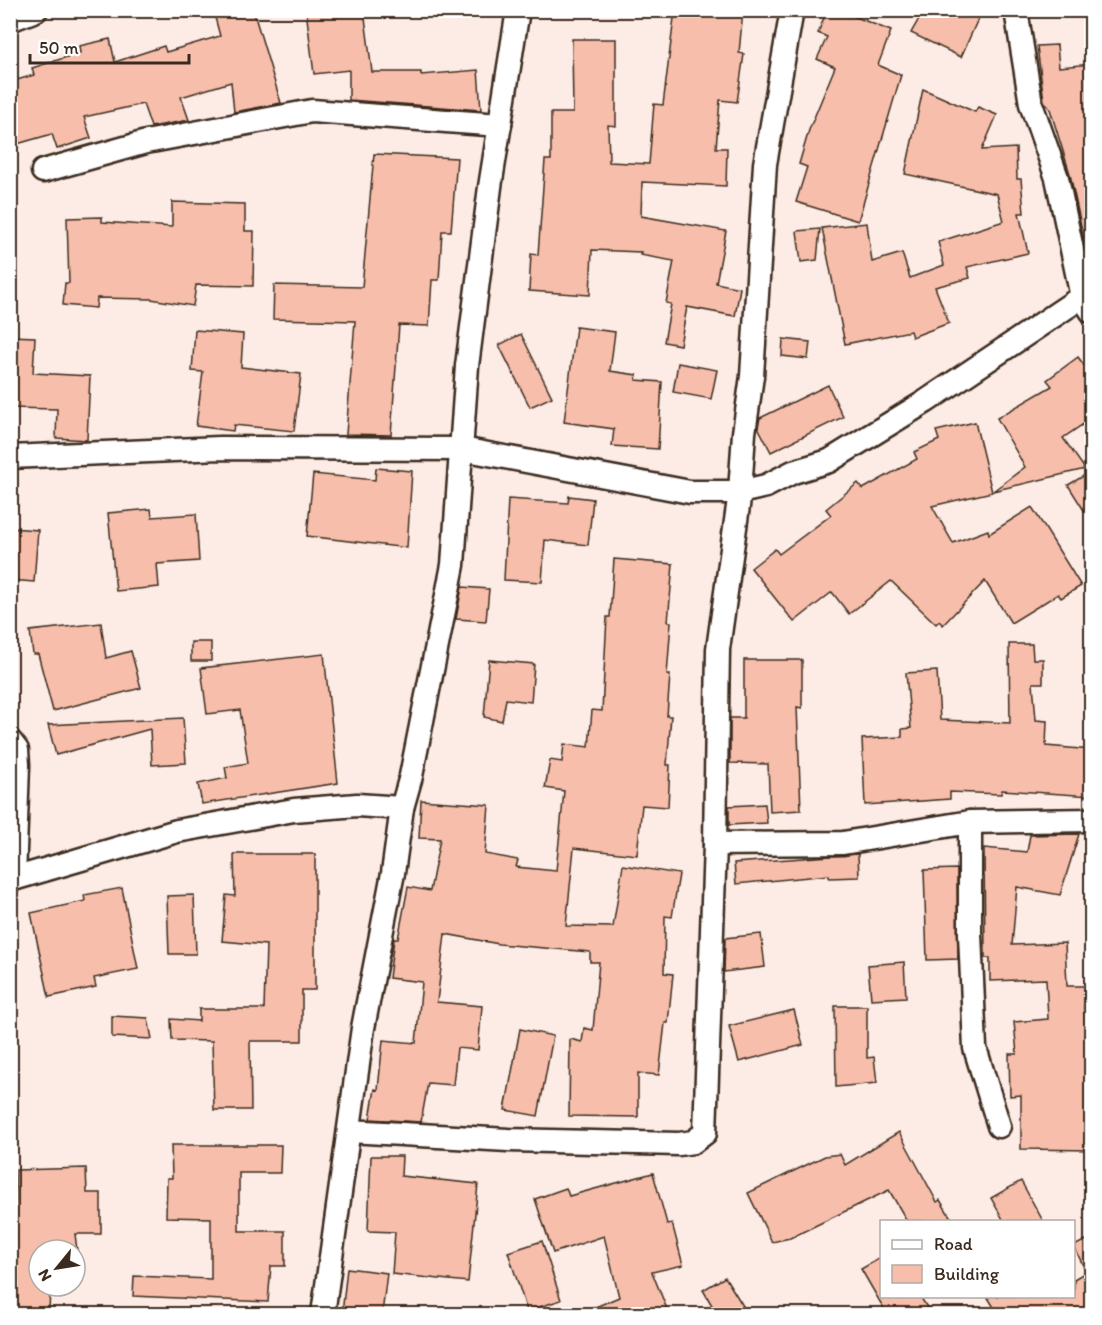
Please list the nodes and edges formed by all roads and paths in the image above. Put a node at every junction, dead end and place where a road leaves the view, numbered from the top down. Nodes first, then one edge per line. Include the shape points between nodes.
1 (36, 10) edge
2 (518, 10) edge
3 (792, 10) edge
4 (1016, 10) edge
5 (10, 20) edge
6 (500, 124) junction
7 (43, 171) dead end
8 (1088, 300) edge
9 (462, 449) junction
10 (10, 457) edge
11 (740, 492) junction
12 (10, 741) edge
13 (402, 808) junction
14 (1092, 820) edge
15 (970, 822) junction
16 (715, 844) junction
17 (12, 879) edge
18 (999, 1126) dead end
19 (350, 1131) junction
20 (324, 1314) edge

1 - 5 street
2 - 6 street
3 - 11 street via 765,164 752,376
4 - 8 street via 1031,104 1057,178
6 - 7 street via 312,111 146,142
6 - 9 street via 467,366
8 - 11 street via 829,461
9 - 10 street via 220,448
9 - 11 street via 690,492
9 - 13 street via 453,565
11 - 16 street via 718,649
12 - 17 street via 17,750 18,765
13 - 17 street via 357,805 294,810 177,831
13 - 19 street via 363,1028
14 - 15 street
15 - 16 street via 843,843
15 - 18 street via 975,1048
16 - 19 street via 705,1133 693,1142 679,1144
19 - 20 street

